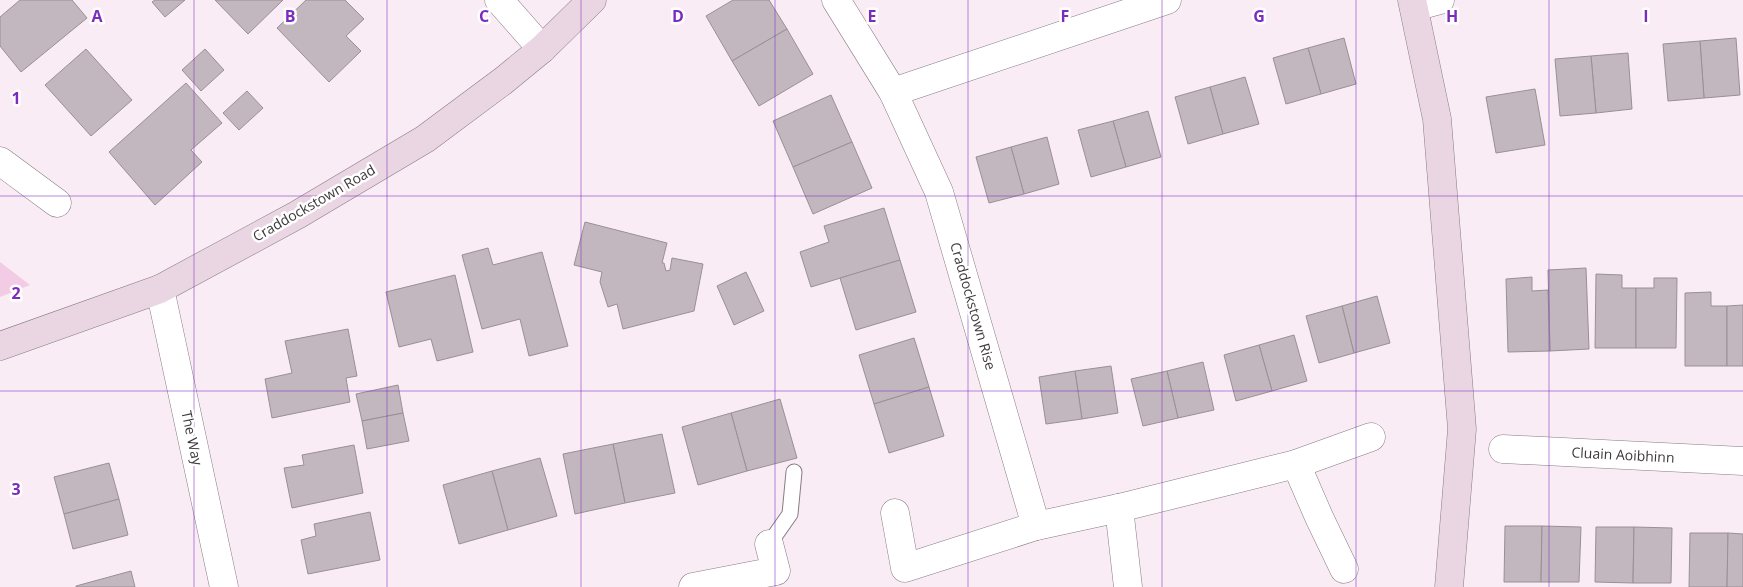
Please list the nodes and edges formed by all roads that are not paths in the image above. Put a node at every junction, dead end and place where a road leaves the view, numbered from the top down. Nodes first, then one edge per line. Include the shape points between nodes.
1 (499, 0) edge
2 (592, 0) edge
3 (836, 0) edge
4 (1167, 0) edge
5 (1440, 0) edge
6 (1413, 4) edge
7 (542, 49) junction
8 (892, 92) junction
9 (0, 161) edge
10 (57, 203) dead end
11 (160, 289) junction
12 (0, 346) edge
13 (1371, 437) dead end
14 (1504, 449) dead end
15 (1743, 461) edge
16 (1296, 464) junction
17 (794, 472) dead end
18 (1119, 508) junction
19 (895, 513) dead end
20 (1036, 526) junction
21 (768, 544) joint
22 (1344, 569) dead end
23 (224, 587) edge
24 (693, 587) edge
25 (1128, 587) edge
26 (1449, 587) edge

1 - 7 street
2 - 7 street, Craddockstown Road
3 - 8 street, Craddockstown Rise
4 - 8 street
5 - 6 street
6 - 26 street via 1437,119 1462,429
7 - 11 street, Craddockstown Road via 420,142
8 - 20 street, Craddockstown Rise via 939,192
9 - 10 street
11 - 12 street, Craddockstown Road
11 - 23 street, The Way
13 - 16 street
14 - 15 street, Cluain Aoibhinn
16 - 18 street
16 - 22 street
17 - 21 lane via 790,514
18 - 20 street
18 - 25 street
19 - 20 street via 905,568
21 - 24 street via 776,571

